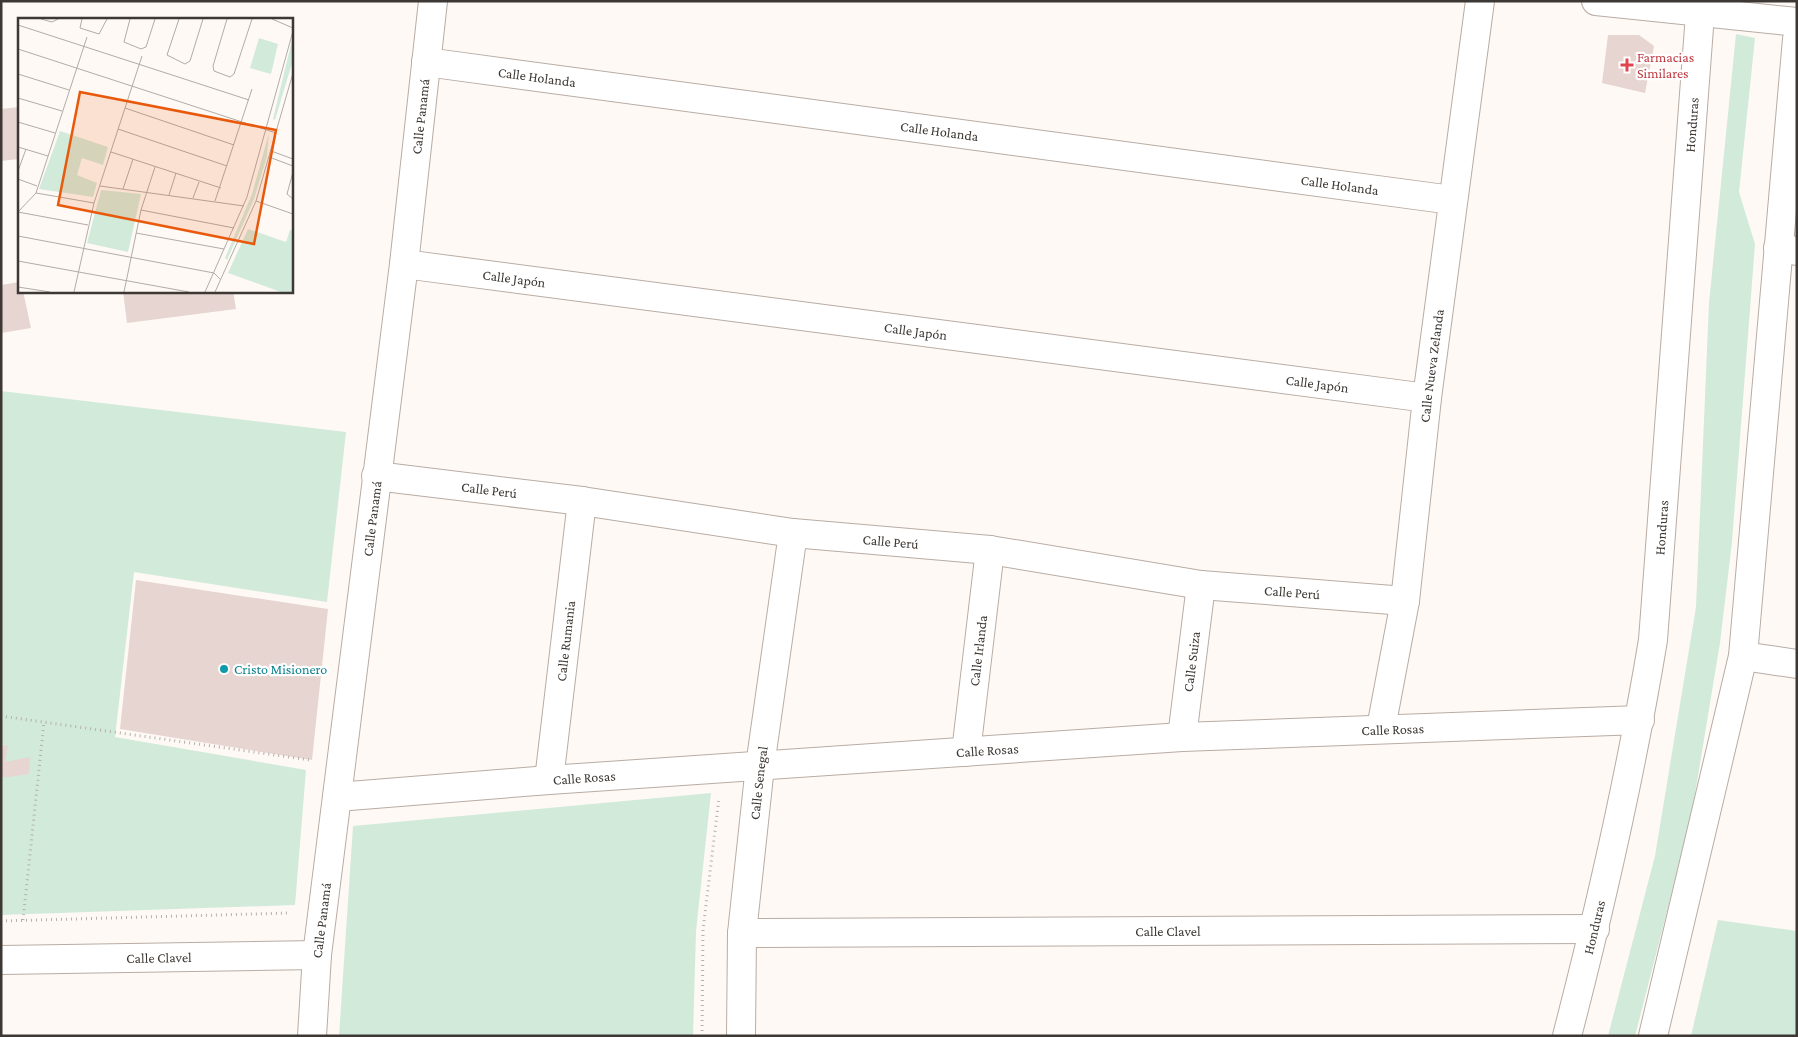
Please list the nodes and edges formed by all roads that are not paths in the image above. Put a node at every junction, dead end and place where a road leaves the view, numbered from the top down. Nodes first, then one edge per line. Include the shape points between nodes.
1 (433, 1) edge
2 (1480, 1) edge
3 (1596, 1) edge
4 (1700, 7) edge
5 (1797, 22) edge
6 (1797, 39) edge
7 (426, 62) junction
8 (1790, 193) edge
9 (1452, 200) junction
10 (1787, 249) edge
11 (404, 264) junction
12 (1427, 398) junction
13 (376, 476) junction
14 (582, 501) junction
15 (793, 533) junction
16 (990, 550) junction
17 (1201, 585) junction
18 (1405, 601) junction
19 (1743, 656) junction
20 (1797, 664) edge
21 (1640, 720) junction
22 (1381, 728) junction
23 (1182, 737) junction
24 (966, 752) junction
25 (760, 766) junction
26 (548, 780) junction
27 (337, 797) junction
28 (1594, 929) junction
29 (742, 933) junction
30 (317, 955) junction
31 (1, 960) edge
32 (312, 1036) edge
33 (740, 1036) edge
34 (1567, 1036) edge
35 (1653, 1036) edge

1 - 7 street, Calle Panamá
2 - 9 street, Calle Nueva Zelanda
3 - 4 street
4 - 5 street
4 - 21 street, Honduras via 1654,640
6 - 8 street
7 - 9 street, Calle Holanda
7 - 11 street, Calle Panamá
8 - 10 street
9 - 12 street, Calle Nueva Zelanda
10 - 19 street
11 - 12 street, Calle Japón
11 - 13 street, Calle Panamá
12 - 18 street, Calle Nueva Zelanda
13 - 14 street, Calle Perú
13 - 27 street, Calle Panamá
14 - 15 street, Calle Perú
14 - 26 street, Calle Rumania
15 - 16 street, Calle Perú
15 - 25 street, Calle Senegal
16 - 17 street, Calle Perú
16 - 24 street, Calle Irlanda
17 - 18 street, Calle Perú
17 - 23 street, Calle Suiza
18 - 22 street, Calle Nueva Zelanda
19 - 20 street
19 - 35 street
21 - 22 street, Calle Rosas
21 - 28 street, Honduras
22 - 23 street, Calle Rosas
23 - 24 street, Calle Rosas
24 - 25 street, Calle Rosas
25 - 26 street, Calle Rosas
25 - 29 street, Calle Senegal
26 - 27 street, Calle Rosas
27 - 30 street, Calle Panamá
28 - 29 street, Calle Clavel
28 - 34 street, Honduras
29 - 33 street, Calle Senegal
30 - 31 street, Calle Clavel
30 - 32 street, Calle Panamá

